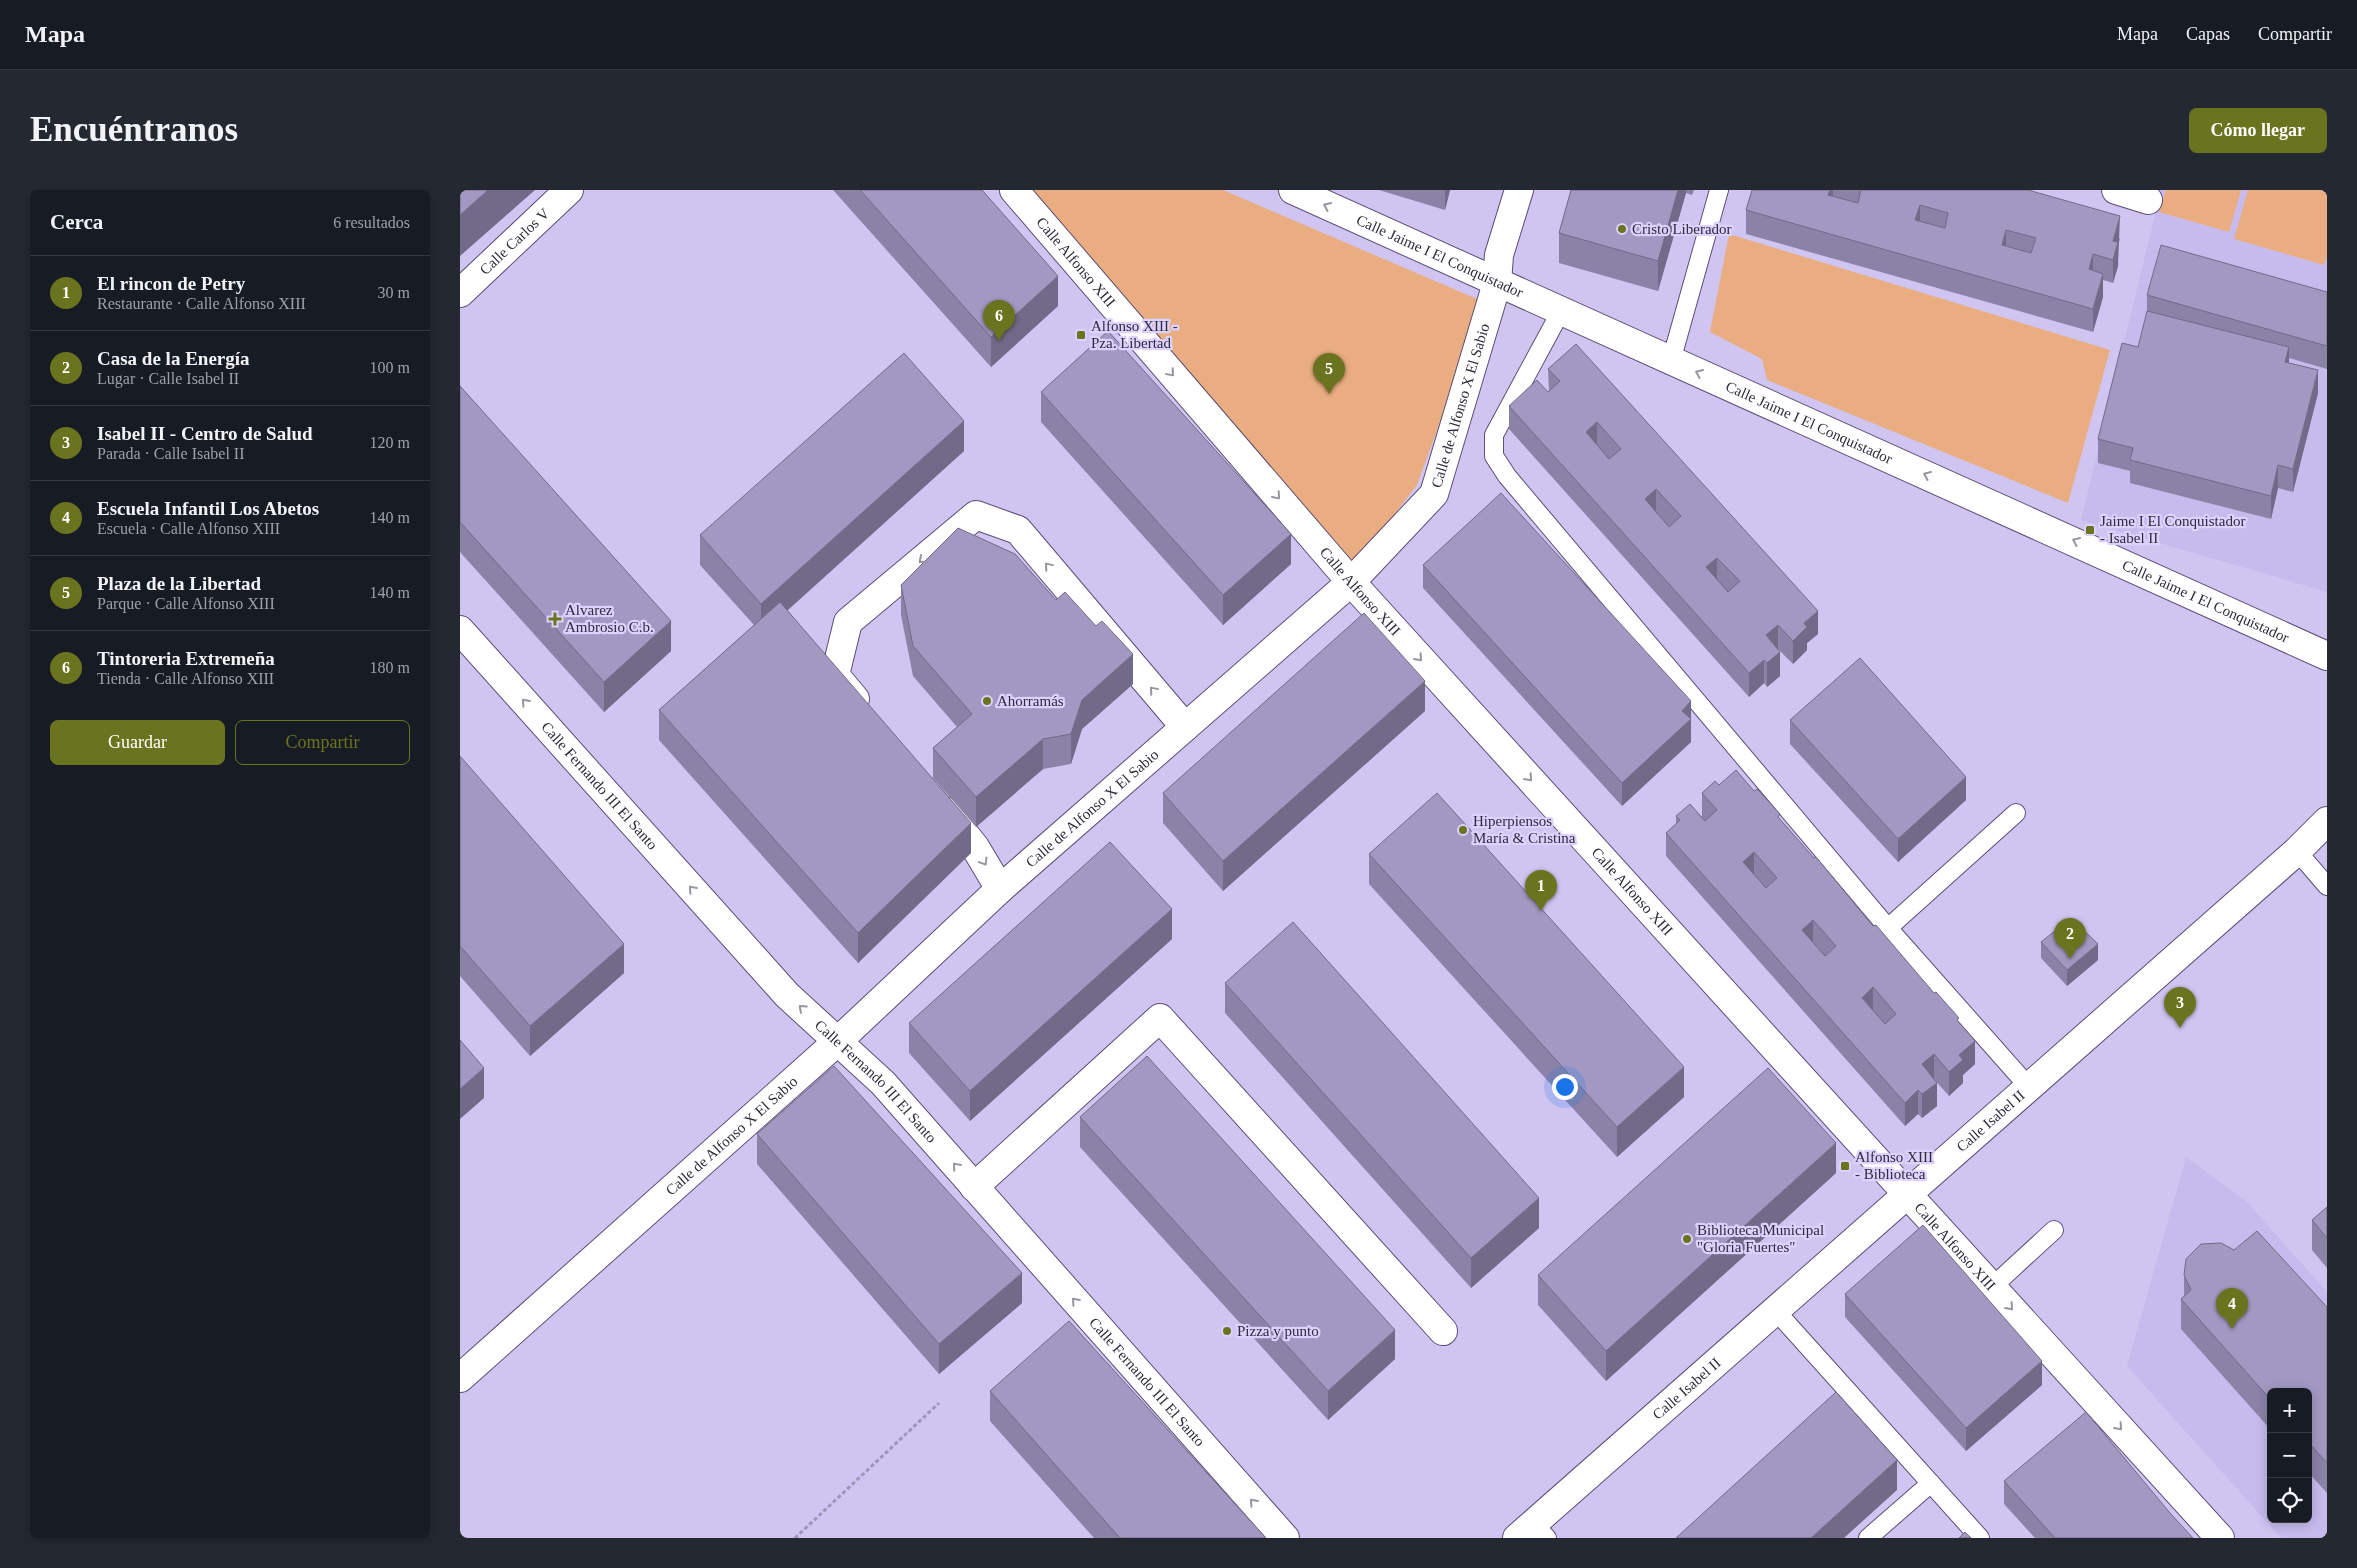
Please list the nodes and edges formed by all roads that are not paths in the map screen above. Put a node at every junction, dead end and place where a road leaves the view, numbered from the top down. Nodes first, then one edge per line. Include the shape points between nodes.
1 (570, 190) edge
2 (1014, 190) edge
3 (1292, 190) edge
4 (1519, 190) edge
5 (1719, 190) edge
6 (2116, 190) edge
7 (2148, 200) dead end
8 (1497, 283) junction
9 (460, 293) edge
10 (1561, 311) junction
11 (1671, 361) junction
12 (1351, 582) junction
13 (460, 630) edge
14 (2327, 656) edge
15 (872, 720) edge
16 (1185, 727) junction
17 (932, 795) edge
18 (2016, 813) dead end
19 (2327, 821) edge
20 (2297, 851) junction
21 (2327, 886) edge
22 (1000, 889) junction
23 (1888, 928) junction
24 (838, 1041) junction
25 (2028, 1086) junction
26 (974, 1187) junction
27 (1907, 1193) junction
28 (2054, 1230) dead end
29 (1992, 1287) junction
30 (1775, 1310) junction
31 (1443, 1331) dead end
32 (460, 1378) edge
33 (1931, 1483) junction
34 (1532, 1533) edge
35 (1285, 1538) edge
36 (1868, 1538) edge
37 (1980, 1538) edge
38 (2220, 1538) edge

1 - 9 street, Calle Carlos V
2 -> 12 street, Calle Alfonso XIII
8 -> 3 street, Calle Jaime I El Conquistador
4 - 8 street, Calle de Alfonso X El Sabio via 1500,255
5 - 11 lane
6 - 7 street
8 - 10 street, Calle Jaime I El Conquistador
8 - 12 street, Calle de Alfonso X El Sabio via 1434,494
10 - 11 street, Calle Jaime I El Conquistador
10 - 23 lane via 1494,436 1494,456 1506,476
14 -> 11 street, Calle Jaime I El Conquistador
12 - 16 street, Calle de Alfonso X El Sabio
12 -> 27 street, Calle Alfonso XIII
24 -> 13 street, Calle Fernando III El Santo via 787,995
16 -> 15 street via 1018,530 976,515 848,622 836,675
16 - 22 street, Calle de Alfonso X El Sabio
17 -> 22 street via 975,847
18 - 23 lane
19 - 20 street, Calle Isabel II
20 - 21 lane
20 - 25 street, Calle Isabel II
22 - 24 street, Calle de Alfonso X El Sabio
23 - 25 lane
26 -> 24 street, Calle Fernando III El Santo via 883,1083
24 - 32 street, Calle de Alfonso X El Sabio
25 - 27 street, Calle Isabel II
26 - 31 street via 1160,1018
35 -> 26 street, Calle Fernando III El Santo
27 - 29 street, Calle Alfonso XIII
27 - 30 street, Calle Isabel II
28 - 29 lane
29 -> 38 street, Calle Alfonso XIII
30 - 33 lane
30 - 34 street, Calle Isabel II
33 - 36 lane
33 - 37 lane

